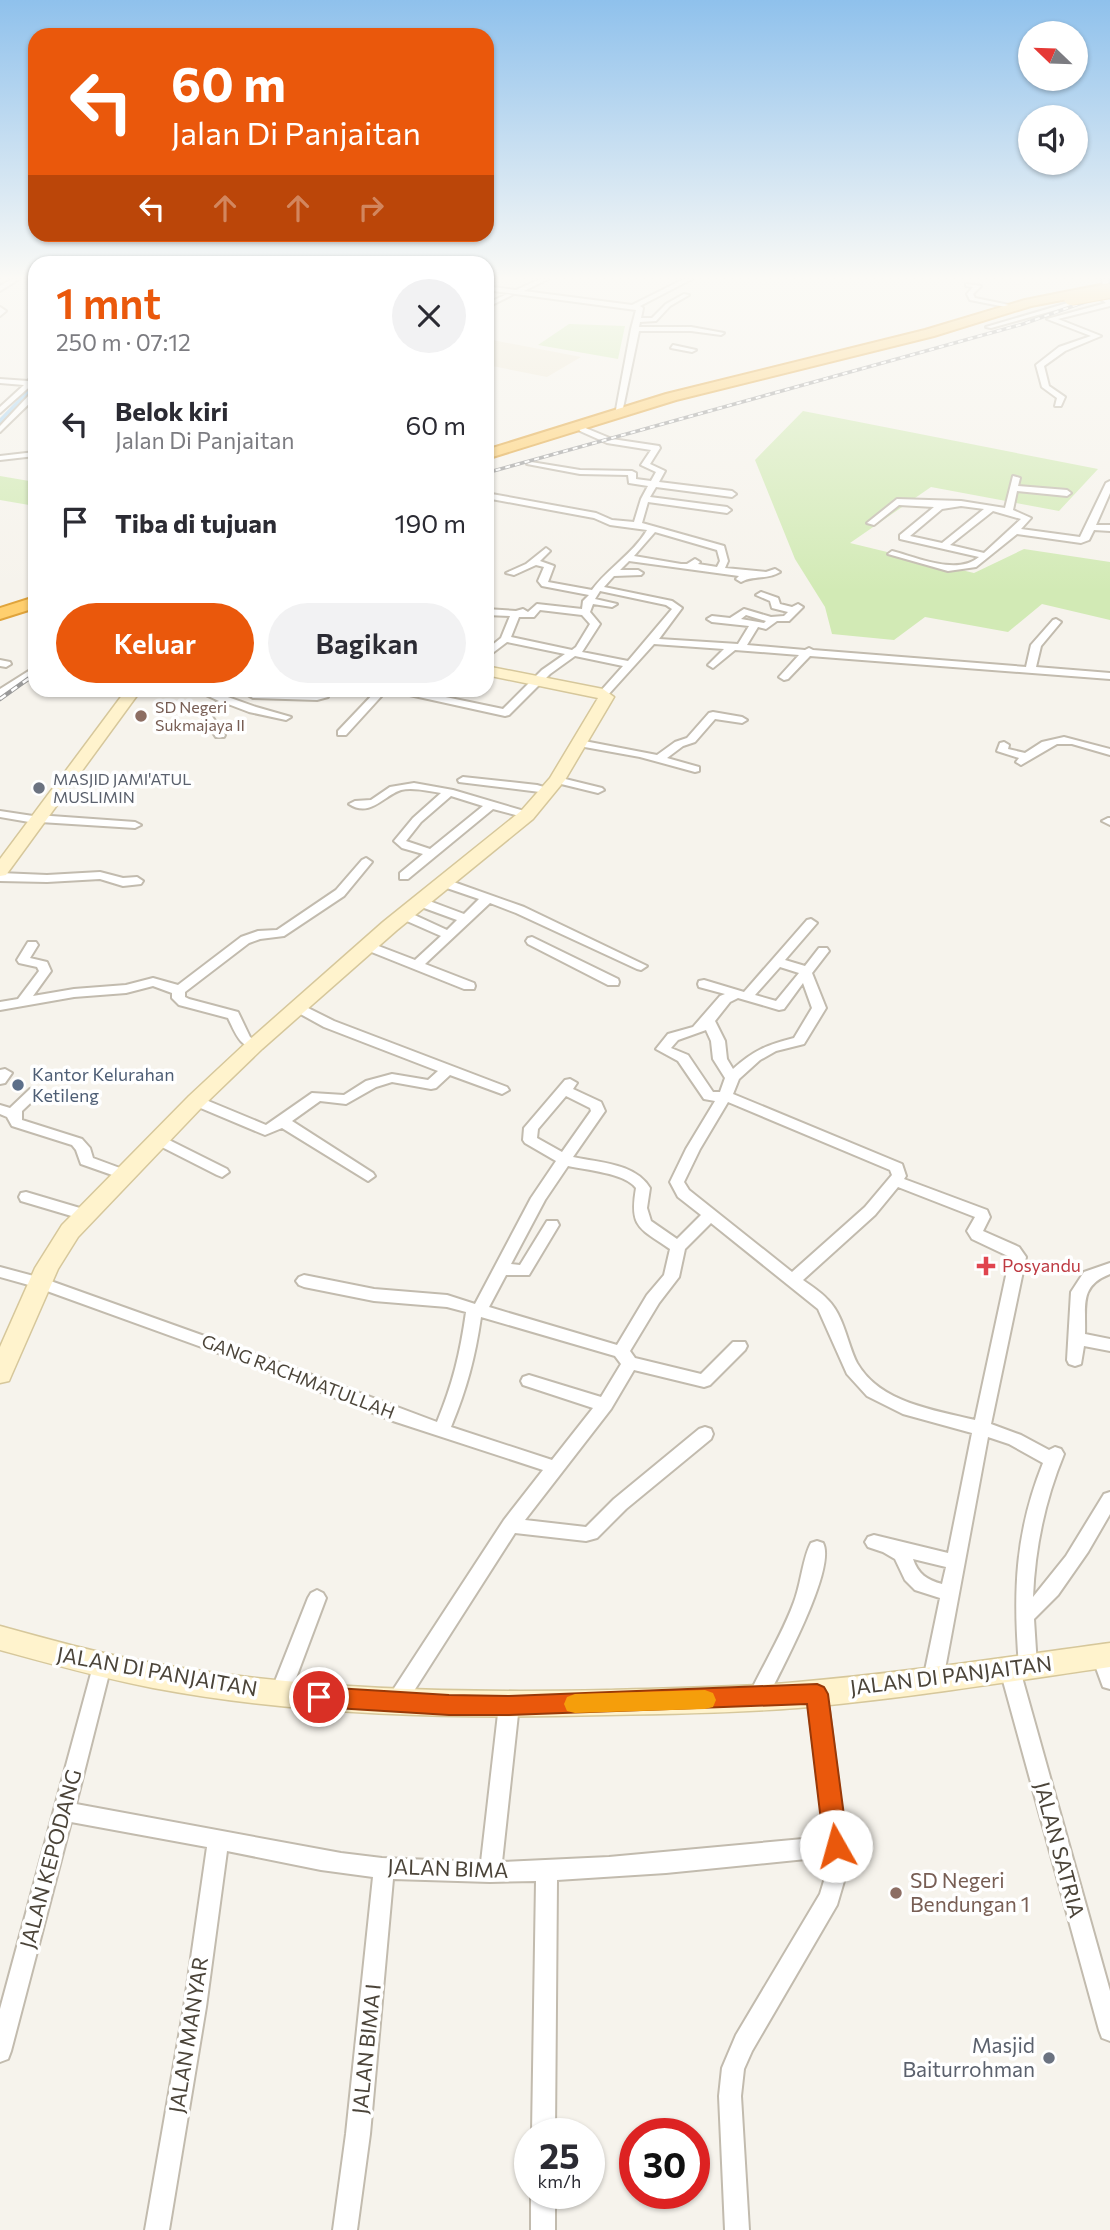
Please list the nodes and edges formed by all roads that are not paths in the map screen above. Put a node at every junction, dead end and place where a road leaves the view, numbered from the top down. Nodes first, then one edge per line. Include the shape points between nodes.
1 (624, 383) edge
2 (735, 383) edge
3 (746, 383) edge
4 (1045, 383) edge
5 (28, 385) edge
6 (28, 401) edge
7 (1058, 404) dead end
8 (0, 411) edge
9 (618, 413) junction
10 (583, 429) junction
11 (0, 430) edge
12 (494, 451) edge
13 (494, 452) edge
14 (28, 455) edge
15 (0, 458) edge
16 (531, 464) dead end
17 (1016, 478) dead end
18 (1110, 483) edge
19 (653, 484) junction
20 (1014, 488) junction
21 (1067, 493) dead end
22 (732, 494) dead end
23 (494, 497) edge
24 (645, 499) junction
25 (945, 505) junction
26 (990, 509) junction
27 (727, 510) dead end
28 (1008, 512) junction
29 (871, 523) dead end
30 (637, 525) junction
31 (1090, 527) junction
32 (652, 528) junction
33 (1110, 528) edge
34 (1015, 531) junction
35 (944, 546) junction
36 (546, 551) dead end
37 (892, 554) dead end
38 (985, 556) junction
39 (627, 558) junction
40 (535, 562) junction
41 (721, 568) junction
42 (775, 572) dead end
43 (510, 573) dead end
44 (610, 573) junction
45 (638, 573) dead end
46 (761, 595) dead end
47 (591, 598) junction
48 (749, 601) dead end
49 (28, 604) edge
50 (612, 604) dead end
51 (775, 606) junction
52 (28, 611) edge
53 (494, 613) edge
54 (0, 614) edge
55 (516, 614) junction
56 (769, 618) junction
57 (712, 619) dead end
58 (734, 620) junction
59 (0, 621) edge
60 (1055, 622) dead end
61 (755, 624) junction
62 (505, 639) junction
63 (652, 641) junction
64 (738, 647) junction
65 (494, 648) edge
66 (575, 652) junction
67 (809, 652) junction
68 (631, 664) junction
69 (713, 665) dead end
70 (1030, 670) junction
71 (494, 672) edge
72 (28, 675) edge
73 (1110, 676) edge
74 (784, 677) dead end
75 (539, 680) junction
76 (0, 694) edge
77 (603, 694) junction
78 (128, 697) edge
79 (217, 697) edge
80 (375, 697) edge
81 (431, 697) edge
82 (226, 701) junction
83 (286, 717) dead end
84 (742, 720) dead end
85 (342, 733) dead end
86 (220, 735) dead end
87 (579, 743) junction
88 (1004, 745) dead end
89 (1110, 752) edge
90 (659, 759) junction
91 (695, 769) dead end
92 (463, 780) dead end
93 (553, 785) junction
94 (598, 790) dead end
95 (449, 792) junction
96 (355, 804) dead end
97 (491, 805) junction
98 (0, 814) edge
99 (527, 815) junction
100 (36, 819) junction
101 (135, 825) dead end
102 (431, 853) junction
103 (366, 862) dead end
104 (0, 871) edge
105 (404, 876) dead end
106 (0, 877) edge
107 (137, 881) dead end
108 (445, 883) junction
109 (487, 899) junction
110 (420, 902) junction
111 (404, 915) junction
112 (465, 919) junction
113 (811, 923) dead end
114 (570, 933) junction
115 (449, 935) junction
116 (532, 941) dead end
117 (33, 945) dead end
118 (368, 946) junction
119 (548, 949) junction
120 (823, 950) dead end
121 (778, 962) junction
122 (418, 964) junction
123 (641, 966) dead end
124 (806, 972) junction
125 (614, 982) dead end
126 (704, 984) dead end
127 (469, 986) dead end
128 (178, 991) junction
129 (741, 995) junction
130 (23, 1001) junction
131 (0, 1006) edge
132 (300, 1008) junction
133 (708, 1021) junction
134 (256, 1045) junction
135 (447, 1069) junction
136 (732, 1078) junction
137 (502, 1090) dead end
138 (35, 1092) dead end
139 (727, 1097) junction
140 (196, 1101) junction
141 (7, 1111) edge
142 (282, 1121) junction
143 (159, 1140) junction
144 (564, 1160) junction
145 (222, 1172) dead end
146 (123, 1174) junction
147 (368, 1176) dead end
148 (895, 1181) junction
149 (26, 1197) dead end
150 (85, 1215) junction
151 (710, 1215) junction
152 (552, 1225) dead end
153 (678, 1247) junction
154 (1110, 1268) edge
155 (500, 1269) junction
156 (0, 1272) edge
157 (794, 1279) junction
158 (304, 1280) dead end
159 (40, 1283) junction
160 (477, 1310) junction
161 (1078, 1339) junction
162 (1110, 1345) edge
163 (739, 1346) dead end
164 (625, 1357) junction
165 (1075, 1360) dead end
166 (0, 1374) edge
167 (528, 1381) dead end
168 (605, 1405) junction
169 (442, 1429) junction
170 (981, 1429) junction
171 (705, 1434) dead end
172 (557, 1468) junction
173 (1110, 1499) edge
174 (510, 1525) junction
175 (874, 1542) dead end
176 (894, 1547) junction
177 (817, 1548) dead end
178 (956, 1562) junction
179 (950, 1593) junction
180 (317, 1598) dead end
181 (1024, 1616) junction
182 (0, 1638) edge
183 (1107, 1664) edge
184 (102, 1666) junction
185 (1019, 1668) junction
186 (933, 1681) junction
187 (280, 1694) junction
188 (817, 1694) junction
189 (758, 1697) junction
190 (396, 1702) junction
191 (509, 1705) junction
192 (64, 1811) junction
193 (218, 1840) junction
194 (836, 1846) junction
195 (384, 1868) junction
196 (547, 1871) junction
197 (490, 1872) junction
198 (1110, 2029) edge
199 (0, 2051) edge
200 (544, 2118) edge
201 (543, 2209) edge
202 (157, 2230) edge
203 (345, 2230) edge
204 (543, 2230) edge
205 (737, 2230) edge

1 - 9 street
2 - 9 highway
3 - 10 highway
4 - 7 street via 1061,397
5 - 8 street
6 - 11 street
9 - 12 highway
10 - 13 highway
10 - 19 street via 610,441 656,448 645,465 661,471
14 - 15 street
16 - 19 street via 632,474 631,480
17 - 20 street
18 - 31 street
19 - 22 street
19 - 24 street
20 - 21 street
20 - 28 street
23 - 30 street
24 - 27 street
24 - 30 street
25 - 26 street
25 - 29 street via 897,502
25 - 35 street via 903,537
26 - 28 street
26 - 35 street
28 - 34 street via 1027,518
30 - 32 street
31 - 33 street
31 - 34 street via 1081,540
32 - 39 street
32 - 41 street via 721,548
34 - 38 street
35 - 38 street
36 - 40 street
37 - 38 street via 948,568 976,564
39 - 41 street
39 - 44 street
40 - 43 street
40 - 47 street via 548,566 545,584
41 - 42 street via 743,577
44 - 45 street
44 - 47 street
46 - 51 street via 775,600
47 - 50 street
47 - 55 street via 537,607 533,615
47 - 63 street via 669,603 677,608
47 - 66 street via 594,629
48 - 51 street
49 - 54 highway
51 - 56 street
51 - 56 street via 796,609 786,619
52 - 59 highway
53 - 55 street
55 - 62 street
56 - 58 street via 744,612
56 - 61 street via 766,626
57 - 58 street
58 - 61 street
60 - 70 street via 1036,645
61 - 64 street
62 - 65 street
62 - 66 street
63 - 64 street
63 - 68 street
64 - 67 street
64 - 69 street
66 - 68 street
66 - 75 street
67 - 70 street
67 - 74 street
68 - 77 street
70 - 73 street
71 - 75 street
72 - 76 street
75 - 77 street
75 - 81 street via 503,713
77 - 87 street via 605,699
78 - 100 street
79 - 82 street
80 - 85 street
82 - 83 street
82 - 86 street via 205,714
84 - 90 street via 713,715 691,740
87 - 90 street
87 - 93 street
88 - 89 street via 1002,751 1024,760 1057,739
90 - 91 street
92 - 93 street via 488,785
93 - 94 street
93 - 99 street
95 - 96 street via 400,788 373,804
95 - 97 street
95 - 102 street via 400,841
97 - 99 street
97 - 102 street
98 - 100 street
99 - 108 street
100 - 101 street
100 - 104 street
102 - 105 street
103 - 128 street via 340,893 280,933 245,940
106 - 107 street via 96,876 122,884
108 - 109 street
108 - 110 street
109 - 112 street
109 - 114 street
110 - 111 street
110 - 112 street
111 - 115 street
111 - 118 street
112 - 115 street
113 - 121 street
114 - 119 street
114 - 123 street
115 - 122 street
116 - 119 street
117 - 130 street via 23,960 43,965 46,971
118 - 122 street
118 - 132 street
119 - 125 street
120 - 124 street
121 - 124 street
121 - 129 street
122 - 127 street
124 - 129 street via 780,1006
124 - 136 street via 819,1008 803,1037 755,1057
126 - 129 street
128 - 130 street via 153,982
128 - 134 street via 184,1002 233,1015 245,1039
129 - 133 street via 724,999
130 - 131 street
132 - 134 street
132 - 135 street via 329,1024
133 - 136 street via 718,1041 720,1059
133 - 139 street via 698,1030 673,1037 663,1049 683,1058 709,1096
134 - 140 street
135 - 137 street
135 - 142 street via 431,1085 392,1078 371,1084 346,1100 317,1096
136 - 139 street
138 - 141 street
139 - 148 street via 897,1167
139 - 151 street via 677,1182 683,1193
140 - 142 street via 261,1129
140 - 143 street
141 - 146 street via 17,1123 77,1142 86,1161
142 - 147 street
143 - 145 street
143 - 146 street
144 - 144 street via 598,1108 567,1087 529,1135
144 - 153 street via 639,1180 644,1224
144 - 155 street
146 - 150 street
148 - 157 street via 870,1211
148 - 170 street via 982,1214 975,1231 978,1235 1017,1253
149 - 150 street
150 - 159 street via 64,1240
151 - 153 street
151 - 157 street
152 - 155 street via 524,1272
153 - 164 street via 671,1277 653,1299
154 - 161 street via 1089,1276 1082,1285 1077,1302
155 - 160 street
156 - 159 street, GANG RACHMATULLAH
157 - 170 street via 824,1305 849,1362 880,1396 898,1406
158 - 160 street via 374,1296 447,1301
159 - 166 street
159 - 169 street, GANG RACHMATULLAH
160 - 164 street
160 - 169 street via 460,1385
161 - 162 street
161 - 165 street
163 - 164 street via 704,1381
164 - 168 street
167 - 168 street
168 - 172 street
169 - 172 street, GANG RACHMATULLAH
170 - 178 street
170 - 181 street, JALAN SATRIA via 1055,1455 1030,1548
171 - 174 street via 591,1533
172 - 174 street
173 - 181 street via 1067,1573
174 - 190 street
175 - 176 street
176 - 178 street
176 - 179 street via 916,1580
177 - 189 street via 803,1599
178 - 179 street
179 - 186 street
180 - 187 street
181 - 185 street, JALAN SATRIA
182 - 184 street, JALAN DI PANJAITAN
183 - 185 street, JALAN DI PANJAITAN
184 - 187 street, JALAN DI PANJAITAN
184 - 192 street, JALAN KEPODANG
185 - 186 street, JALAN DI PANJAITAN
185 - 198 street, JALAN SATRIA
186 - 188 street, JALAN DI PANJAITAN
187 - 190 street, JALAN DI PANJAITAN
188 - 189 street, JALAN DI PANJAITAN
188 - 194 street
189 - 191 street, JALAN DI PANJAITAN
190 - 191 street, JALAN DI PANJAITAN
191 - 197 street
192 - 193 street, JALAN BIMA
192 - 199 street, JALAN KEPODANG
193 - 195 street, JALAN BIMA
193 - 202 street, JALAN MANYAR
194 - 196 street, JALAN BIMA
194 - 205 street via 837,1871 830,1898 733,2068 730,2096
195 - 197 street, JALAN BIMA
195 - 203 street, JALAN BIMA I
196 - 197 street, JALAN BIMA
196 - 200 street
201 - 204 street

